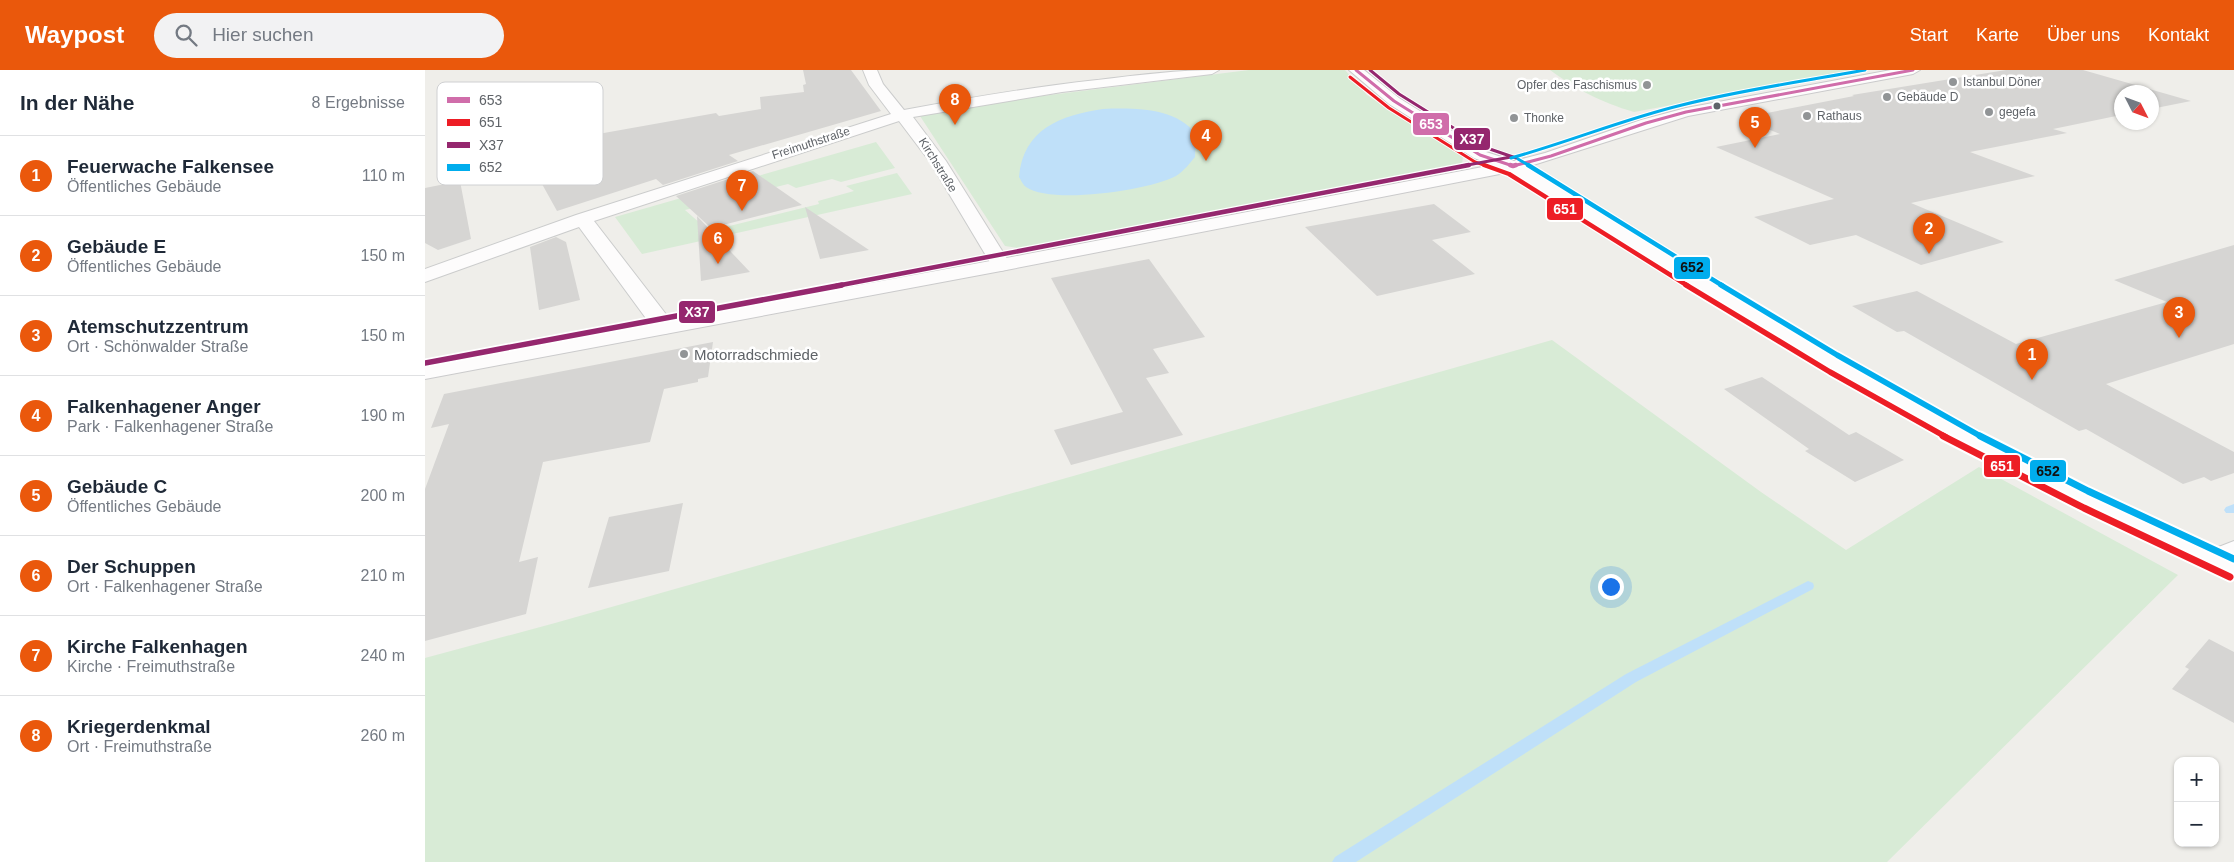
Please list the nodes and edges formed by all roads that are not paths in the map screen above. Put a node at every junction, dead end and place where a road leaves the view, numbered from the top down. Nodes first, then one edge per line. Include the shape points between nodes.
1 (870, 70) edge
2 (1212, 70) edge
3 (1356, 70) edge
4 (1375, 70) edge
5 (1913, 70) edge
6 (902, 115) junction
7 (1513, 166) junction
8 (583, 218) junction
9 (1001, 265) junction
10 (425, 276) edge
11 (664, 327) junction
12 (425, 372) edge
13 (2227, 560) edge

1 - 6 street, Kirchstraße via 876,85
2 - 6 street, Freimuthstraße via 1062,88
3 - 7 street via 1394,102 1480,155
4 - 7 street via 1406,94 1500,150
5 - 7 street via 1686,112
6 - 8 street, Freimuthstraße
6 - 9 street, Kirchstraße via 938,161
7 - 9 street
7 - 13 street via 1763,321 2005,458
8 - 10 street, Freimuthstraße
8 - 11 street
9 - 11 street
11 - 12 street

